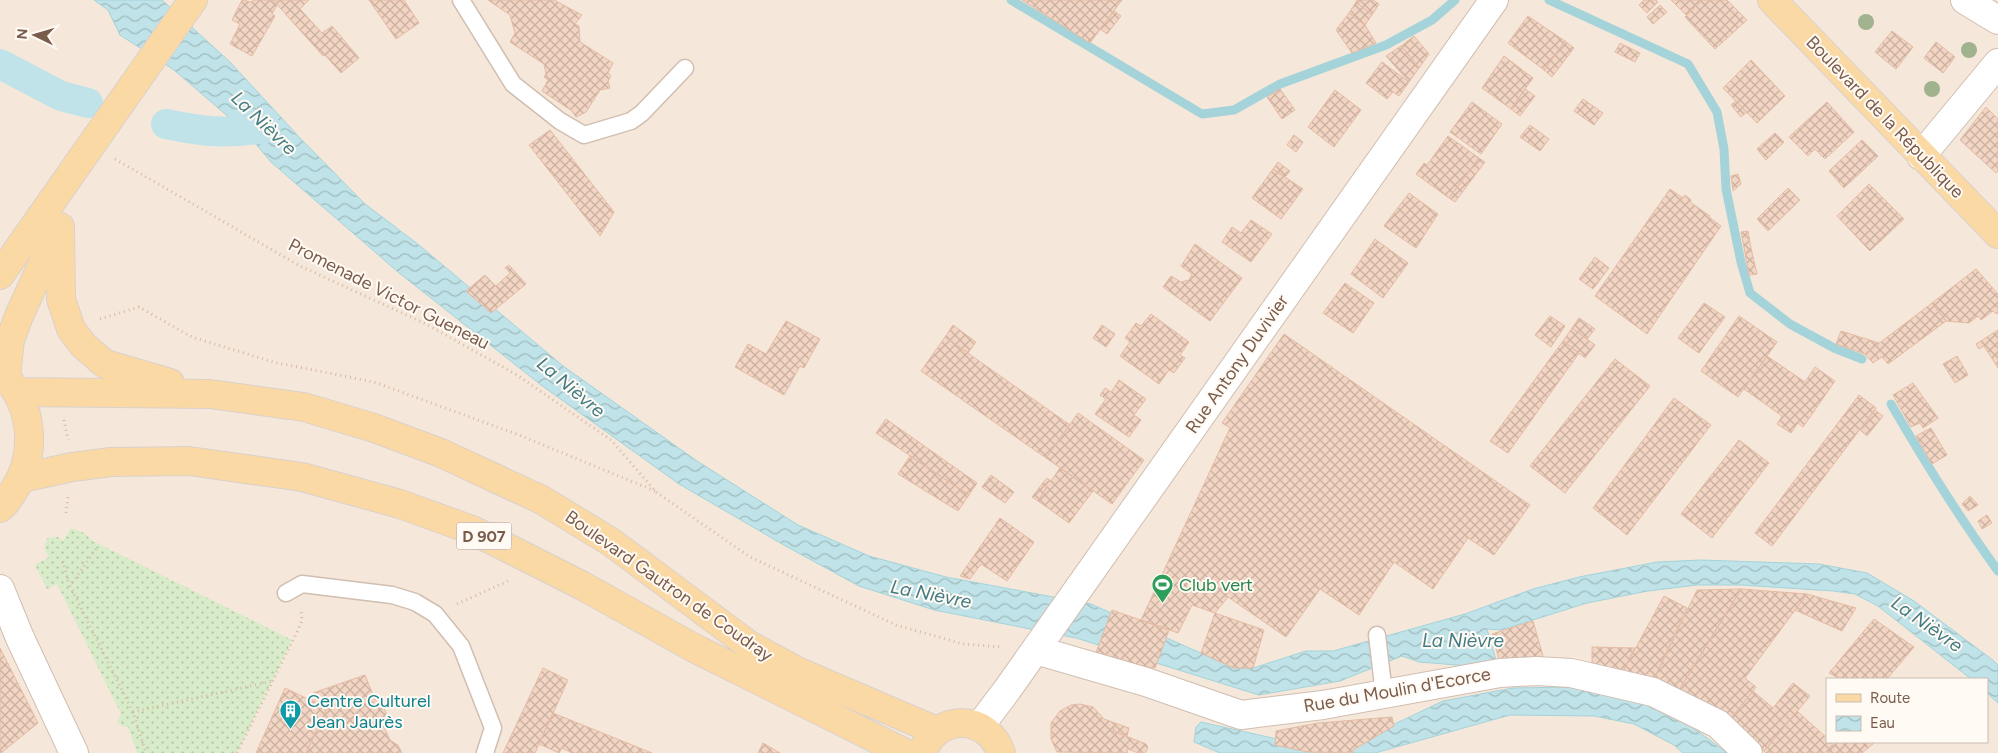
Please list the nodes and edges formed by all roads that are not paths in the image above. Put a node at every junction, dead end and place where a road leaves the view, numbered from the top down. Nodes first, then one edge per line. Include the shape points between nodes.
1 (460, 0) edge
2 (1494, 0) edge
3 (1772, 0) edge
4 (1965, 0) edge
5 (191, 3) edge
6 (1998, 20) edge
7 (1998, 63) edge
8 (685, 68) dead end
9 (91, 144) junction
10 (1922, 156) junction
11 (60, 227) junction
12 (1998, 234) edge
13 (0, 275) edge
14 (8, 381) edge
15 (210, 394) junction
16 (22, 478) junction
17 (0, 508) edge
18 (286, 593) road end
19 (2, 594) edge
20 (1377, 635) dead end
21 (1036, 650) junction
22 (1384, 694) junction
23 (979, 727) junction
24 (930, 742) edge
25 (74, 753) edge
26 (485, 753) edge
27 (905, 753) edge
28 (1001, 753) edge
29 (1748, 753) edge

1 - 8 lane via 513,84 560,121 584,134 630,121 642,113
2 - 21 street, Rue Antony Duvivier
3 - 10 main road, Boulevard de la République
4 - 6 street
5 - 9 main road
7 - 10 street
9 - 11 main road
9 - 13 main road
10 - 12 main road, Boulevard de la République
11 - 14 main road via 13,332 7,354
11 - 15 main road via 61,299 71,328 83,345 105,364
14 - 15 main road, Boulevard Gautron de Coudray
14 - 16 main road via 28,420 30,449
15 - 24 main road, Boulevard Gautron de Coudray via 304,407 374,428 450,457 542,500 611,542 749,645
16 - 17 main road
16 - 27 main road, Boulevard Gautron de Coudray / D 907 via 110,462 190,461 302,476 400,504 472,530 694,648
18 - 26 lane via 302,584 392,595 415,602 435,614 461,646 493,728
19 - 25 street
20 - 22 lane
21 - 22 street, Rue du Moulin d'Ecorce via 1146,682 1241,715
21 - 23 street, Rue Antony Duvivier
22 - 29 street, Rue du Moulin d'Ecorce via 1500,673 1571,673 1653,692 1718,724
23 - 24 main road via 957,723
23 - 28 main road via 990,734

